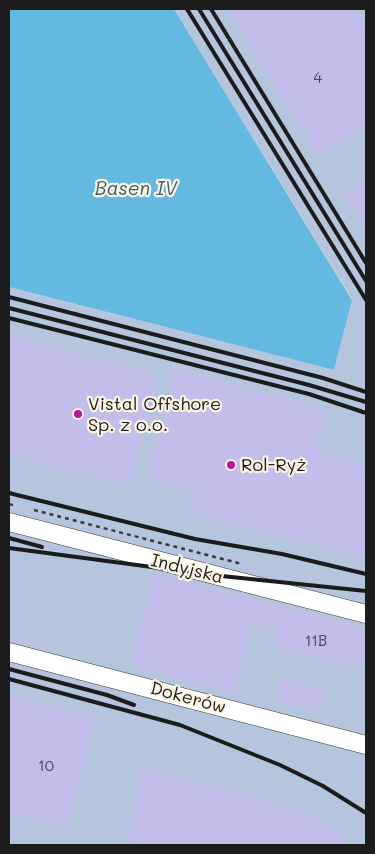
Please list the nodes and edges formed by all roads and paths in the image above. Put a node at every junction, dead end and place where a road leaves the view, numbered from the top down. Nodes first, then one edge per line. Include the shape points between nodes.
1 (9, 522) edge
2 (366, 614) edge
3 (9, 652) edge
4 (366, 744) edge

1 - 2 lane, Indyjska
3 - 4 lane, Dokerów

